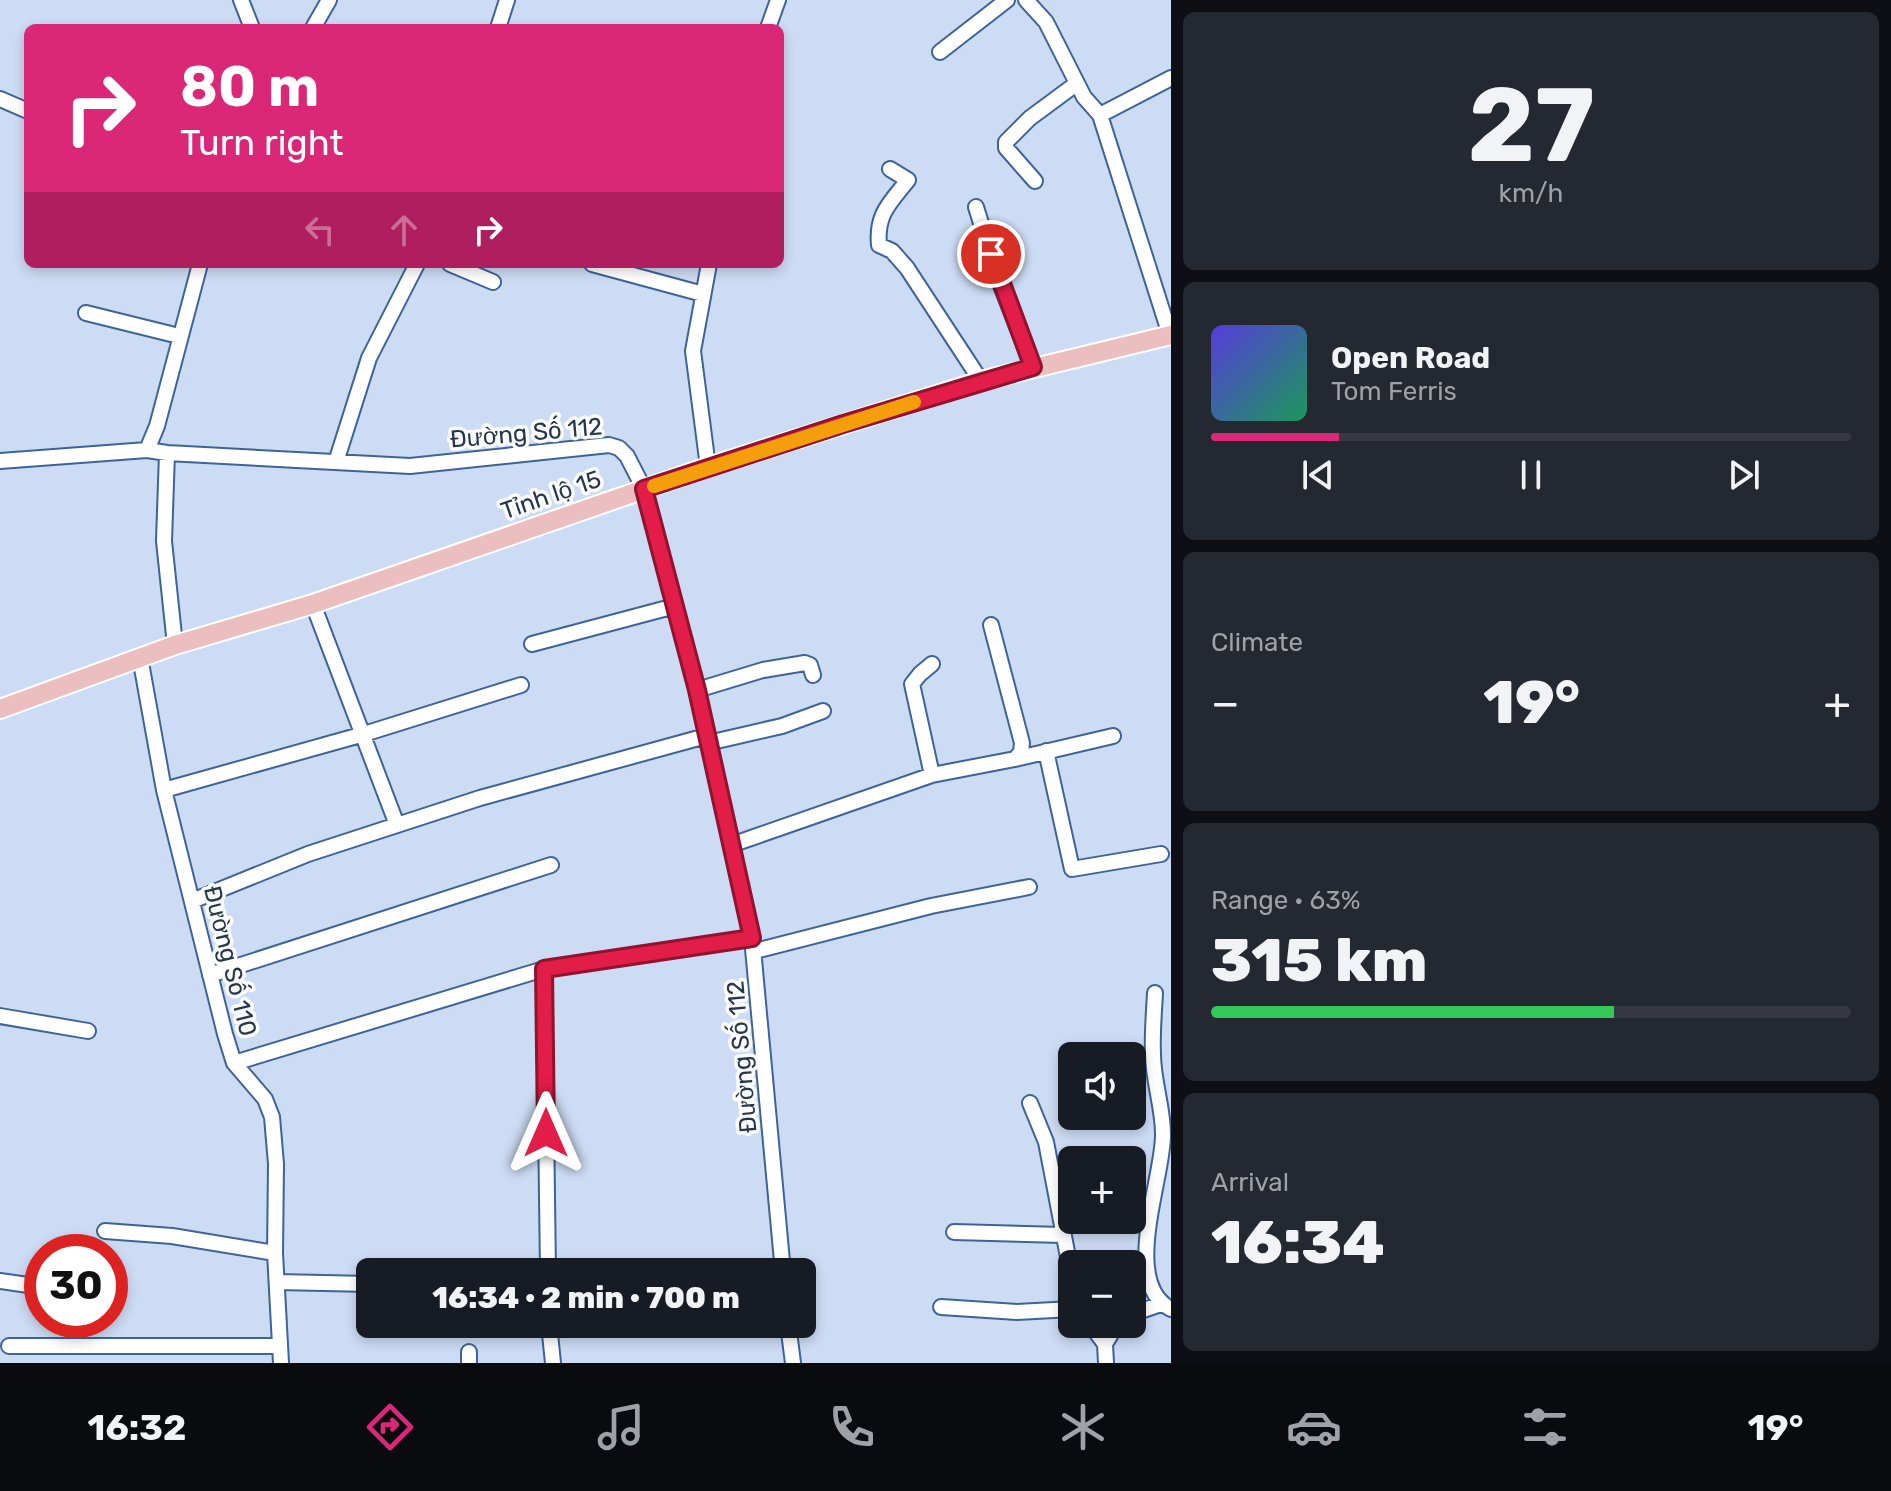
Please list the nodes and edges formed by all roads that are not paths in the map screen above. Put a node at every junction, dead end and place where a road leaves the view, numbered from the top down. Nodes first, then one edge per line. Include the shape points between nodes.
1 (241, 0) edge
2 (329, 0) edge
3 (507, 0) edge
4 (778, 0) edge
5 (1007, 0) edge
6 (1026, 0) edge
7 (250, 24) edge
8 (315, 24) edge
9 (499, 24) edge
10 (769, 24) edge
11 (940, 52) dead end
12 (1171, 78) edge
13 (1076, 84) junction
14 (0, 99) edge
15 (24, 109) edge
16 (1100, 115) junction
17 (890, 169) dead end
18 (1035, 181) dead end
19 (976, 207) dead end
20 (199, 268) edge
21 (415, 268) edge
22 (460, 268) edge
23 (607, 268) edge
24 (708, 268) edge
25 (493, 282) dead end
26 (703, 294) junction
27 (86, 313) dead end
28 (1171, 335) edge
29 (179, 336) junction
30 (1033, 367) junction
31 (981, 381) junction
32 (147, 450) junction
33 (167, 453) junction
34 (0, 461) edge
35 (336, 462) junction
36 (708, 467) junction
37 (644, 489) junction
38 (313, 604) junction
39 (675, 606) junction
40 (991, 625) dead end
41 (532, 644) dead end
42 (175, 645) junction
43 (140, 657) junction
44 (932, 664) dead end
45 (813, 675) dead end
46 (521, 685) dead end
47 (697, 690) junction
48 (0, 709) edge
49 (823, 711) dead end
50 (364, 734) junction
51 (1113, 736) dead end
52 (707, 740) junction
53 (1046, 751) junction
54 (1015, 759) junction
55 (932, 775) junction
56 (164, 790) junction
57 (397, 825) junction
58 (731, 845) junction
59 (1161, 854) dead end
60 (551, 865) dead end
61 (1029, 887) dead end
62 (192, 901) junction
63 (754, 945) junction
64 (544, 969) junction
65 (210, 975) junction
66 (1155, 993) dead end
67 (0, 1016) edge
68 (88, 1031) dead end
69 (234, 1063) junction
70 (1030, 1103) dead end
71 (105, 1231) dead end
72 (954, 1232) dead end
73 (1063, 1235) junction
74 (1066, 1250) edge
75 (275, 1253) junction
76 (548, 1258) edge
77 (782, 1258) edge
78 (0, 1281) edge
79 (277, 1282) junction
80 (24, 1284) edge
81 (356, 1284) edge
82 (1166, 1306) edge
83 (941, 1307) dead end
84 (1058, 1310) edge
85 (1146, 1311) edge
86 (550, 1338) edge
87 (790, 1338) edge
88 (1100, 1338) edge
89 (1109, 1338) edge
90 (1105, 1344) junction
91 (9, 1346) dead end
92 (280, 1346) junction
93 (281, 1363) edge
94 (553, 1363) edge
95 (793, 1363) edge
96 (1106, 1363) edge

1 - 7 street
2 - 8 street
3 - 9 street
4 - 10 street
5 - 11 street
6 - 13 street via 1046,22
12 - 16 street
13 - 16 street
13 - 18 street via 1006,142
14 - 15 street
16 - 28 street
17 - 31 street via 908,180 877,226 879,245 907,268
19 - 30 street
20 - 29 street
21 - 35 street via 369,358
22 - 25 street
23 - 26 street
24 - 26 street
26 - 36 street via 693,351
27 - 29 street
28 - 30 main road, Tỉnh lộ 15
29 - 32 street
30 - 31 main road, Tỉnh lộ 15
31 - 36 main road, Tỉnh lộ 15
32 - 33 street, Đường Số 112
32 - 34 street, Đường Số 112
33 - 35 street, Đường Số 112
33 - 42 street via 164,541
35 - 37 street, Đường Số 112 via 410,466 609,445 627,456
36 - 37 main road, Tỉnh lộ 15
37 - 38 main road, Tỉnh lộ 15
37 - 39 street, Đường Số 112
38 - 42 main road, Tỉnh lộ 15
38 - 50 street
39 - 41 street
39 - 47 street, Đường Số 112
40 - 54 street via 1022,743
42 - 43 main road, Tỉnh lộ 15
43 - 48 main road, Tỉnh lộ 15
43 - 56 street, Đường Số 110
44 - 55 street via 912,684
45 - 47 street via 805,663
46 - 50 street
47 - 52 street, Đường Số 112
49 - 52 street via 782,726
50 - 56 street
50 - 57 street
51 - 53 street
52 - 57 street via 480,798
52 - 58 street, Đường Số 112
53 - 54 street
53 - 59 street via 1072,869
54 - 55 street
55 - 58 street
56 - 62 street, Đường Số 110
57 - 62 street
58 - 63 street, Đường Số 112
60 - 65 street
61 - 63 street
62 - 65 street, Đường Số 110
63 - 64 street
63 - 77 street, Đường Số 112
64 - 69 street
64 - 76 street
65 - 69 street, Đường Số 110
66 - 82 street via 1153,1055 1163,1133 1148,1228 1148,1278
67 - 68 street
69 - 75 street, Đường Số 110 via 265,1099 272,1117
70 - 73 street via 1046,1142
71 - 75 street
72 - 73 street
73 - 74 street
75 - 79 street, Đường Số 110
78 - 80 street
79 - 81 street
79 - 92 street, Đường Số 110
82 - 85 street
83 - 84 street
86 - 94 street
87 - 95 street
88 - 90 street
89 - 90 street
90 - 96 street
91 - 92 street
92 - 93 street, Đường Số 110

